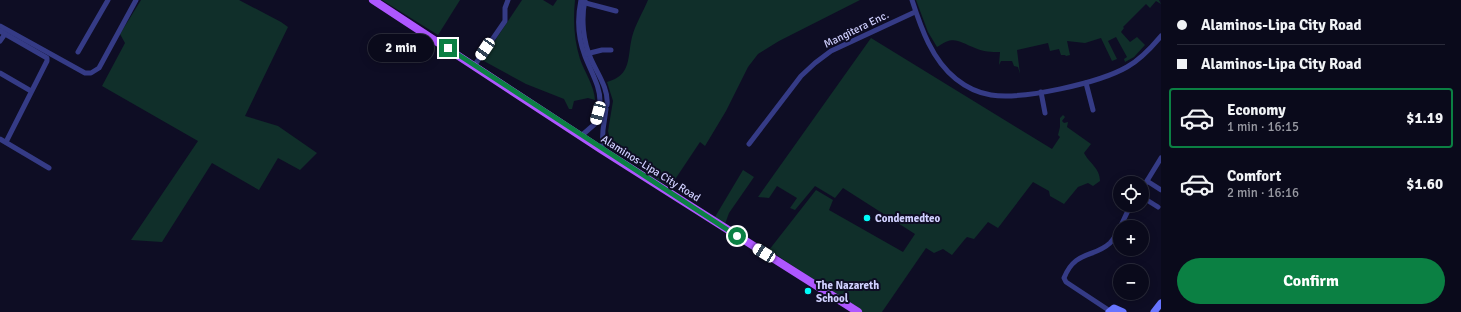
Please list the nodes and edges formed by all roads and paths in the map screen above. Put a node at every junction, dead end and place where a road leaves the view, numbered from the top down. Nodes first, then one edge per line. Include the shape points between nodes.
1 (108, 0) edge
2 (136, 0) edge
3 (373, 0) edge
4 (508, 0) edge
5 (912, 0) edge
6 (583, 1) edge
7 (616, 11) dead end
8 (915, 12) junction
9 (0, 26) edge
10 (2, 33) edge
11 (1161, 36) edge
12 (0, 40) edge
13 (611, 50) dead end
14 (78, 52) dead end
15 (586, 54) junction
16 (474, 66) junction
17 (0, 73) edge
18 (1086, 83) junction
19 (31, 92) junction
20 (1041, 92) junction
21 (599, 108) junction
22 (606, 110) junction
23 (1093, 110) dead end
24 (1046, 113) dead end
25 (581, 136) junction
26 (0, 139) edge
27 (6, 142) junction
28 (749, 144) dead end
29 (602, 150) junction
30 (1161, 158) edge
31 (49, 168) dead end
32 (1149, 179) edge
33 (1149, 183) edge
34 (1161, 190) edge
35 (1149, 202) edge
36 (1158, 207) dead end
37 (1127, 212) edge
38 (1161, 303) edge
39 (1109, 311) edge
40 (858, 312) edge
41 (1124, 312) edge
42 (1154, 312) edge

1 - 14 street
2 - 9 street via 99,68 91,73 85,73
3 - 16 main road, Alaminos-Lipa City Road
4 - 16 street via 505,21
5 - 8 street
6 - 7 street
6 - 15 street
8 - 20 street via 935,54 948,72 964,84 992,95
8 - 28 street, Mangitera Enc. via 831,51 815,62 796,82
10 - 12 street
10 - 19 street via 47,58
11 - 18 street via 1126,68
13 - 15 street
15 - 21 street via 598,88
15 - 22 street via 606,94
16 - 25 main road, Alaminos-Lipa City Road
17 - 19 street
18 - 20 street
18 - 23 street
19 - 27 street
20 - 24 street
21 - 22 street
21 - 25 street via 593,126
22 - 29 street
25 - 29 main road, Alaminos-Lipa City Road
26 - 27 street
27 - 31 street
29 - 40 main road, Alaminos-Lipa City Road
30 - 32 street
33 - 34 street
35 - 36 street
37 - 39 street via 1111,242 1078,259 1068,269 1064,278 1066,282
38 - 42 street
39 - 41 street via 1116,308

